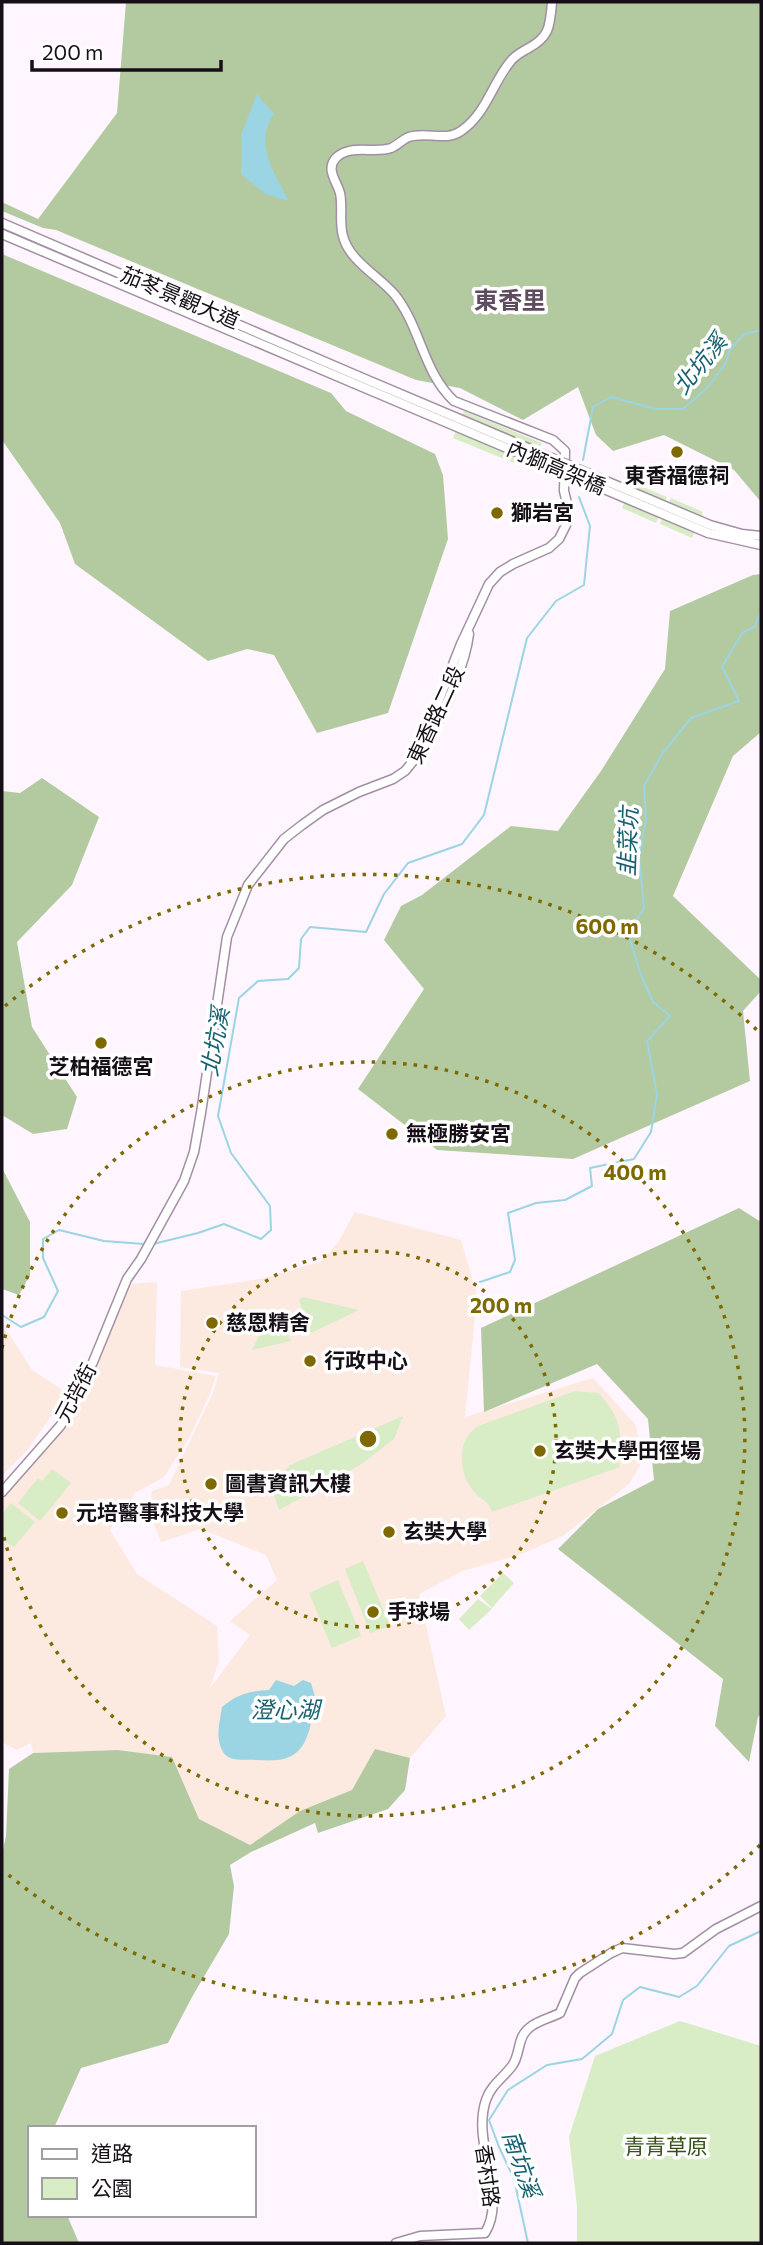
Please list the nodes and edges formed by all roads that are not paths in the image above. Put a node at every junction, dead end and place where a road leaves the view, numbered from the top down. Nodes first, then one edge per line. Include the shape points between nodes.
1 (552, 2) edge
2 (2, 223) edge
3 (2, 234) edge
4 (355, 379) junction
5 (761, 536) edge
6 (761, 545) edge
7 (127, 1279) joint
8 (2, 1492) edge
9 (761, 1906) edge
10 (396, 2243) edge

1 - 7 street, 東香路二段 via 547,33 540,43 516,55 482,110 462,130 453,136 410,136 389,149 348,151 334,160 331,170 340,194 347,245 412,321 442,389 454,401 553,440 565,451 566,525 545,552 513,564 489,584 442,698 405,771 316,815 284,839 248,885 227,936 194,1152 171,1207
2 - 4 street, 茄苳景觀大道
3 - 4 street, 茄苳景觀大道
4 - 5 street, 內獅高架橋, bridge via 710,525
4 - 6 street, 內獅高架橋, bridge via 708,533
7 - 8 street, 元培街 via 61,1425
9 - 10 street, 香村路 via 716,1929 683,1953 622,1948 580,1973 560,2013 525,2032 514,2063 485,2102 482,2136 493,2217 488,2229 478,2235 420,2236

